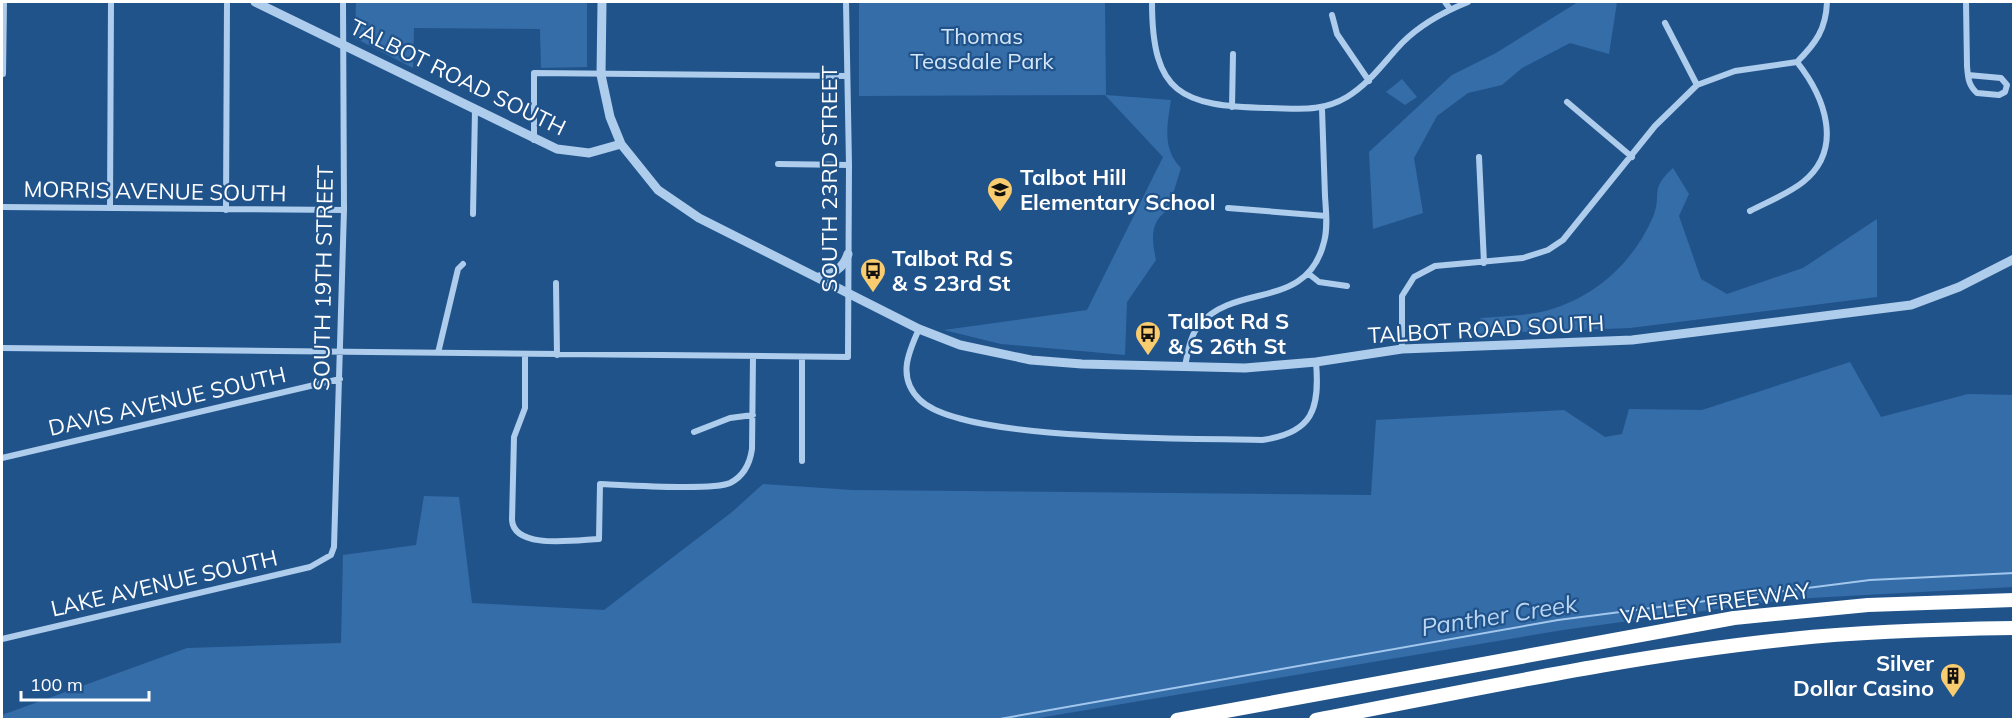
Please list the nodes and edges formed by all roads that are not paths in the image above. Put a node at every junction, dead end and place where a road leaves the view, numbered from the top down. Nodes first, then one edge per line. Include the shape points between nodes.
1 (4, 2) edge
2 (111, 2) edge
3 (227, 2) edge
4 (255, 2) edge
5 (343, 2) edge
6 (602, 2) edge
7 (846, 2) edge
8 (1152, 2) edge
9 (1445, 2) edge
10 (1467, 2) edge
11 (1827, 2) edge
12 (1966, 2) edge
13 (1450, 9) junction
14 (1332, 15) dead end
15 (1665, 23) dead end
16 (343, 43) junction
17 (1233, 54) dead end
18 (1797, 62) junction
19 (3, 74) edge
20 (601, 75) junction
21 (1968, 75) junction
22 (847, 76) junction
23 (1369, 81) junction
24 (1697, 85) junction
25 (1567, 102) dead end
26 (1232, 107) junction
27 (1322, 109) junction
28 (475, 110) junction
29 (534, 140) junction
30 (621, 144) junction
31 (1479, 157) dead end
32 (1632, 157) junction
33 (778, 164) dead end
34 (849, 165) junction
35 (2, 207) edge
36 (110, 208) junction
37 (1228, 208) dead end
38 (226, 210) junction
39 (344, 210) junction
40 (1750, 211) dead end
41 (472, 214) dead end
42 (1326, 216) junction
43 (849, 254) junction
44 (2013, 259) edge
45 (1484, 263) junction
46 (463, 264) dead end
47 (1309, 274) junction
48 (819, 277) junction
49 (556, 283) dead end
50 (1347, 286) dead end
51 (848, 291) junction
52 (919, 329) junction
53 (2, 348) edge
54 (1402, 349) junction
55 (340, 351) junction
56 (438, 353) junction
57 (525, 355) junction
58 (557, 355) junction
59 (753, 356) junction
60 (802, 357) junction
61 (1316, 362) junction
62 (1185, 366) junction
63 (340, 379) junction
64 (753, 415) junction
65 (694, 432) dead end
66 (2, 458) edge
67 (802, 461) dead end
68 (331, 555) joint
69 (2013, 600) edge
70 (2013, 607) edge
71 (1719, 623) junction
72 (2013, 628) edge
73 (2, 639) edge
74 (1177, 720) edge
75 (1316, 720) edge

1 - 19 street
2 - 36 street
3 - 38 street
4 - 16 street, TALBOT ROAD SOUTH
5 - 16 street, SOUTH 19TH STREET
6 - 20 street
7 - 22 street, SOUTH 23RD STREET
8 - 26 street via 1152,32 1158,59 1172,84 1203,103
9 - 13 street
10 - 13 street
11 - 18 street via 1817,42
12 - 21 street
13 - 23 street via 1402,43
14 - 23 street via 1337,34
15 - 24 street
16 - 28 street, TALBOT ROAD SOUTH
16 - 39 street, SOUTH 19TH STREET
17 - 26 street
18 - 24 street via 1735,71
18 - 40 street via 1812,81 1827,116 1825,148 1811,176
20 - 22 street
20 - 29 street via 534,73
20 - 30 street via 610,117
21 - 21 street via 1971,88 1977,93 2005,92 2007,85 2001,78
22 - 34 street, SOUTH 23RD STREET
23 - 27 street
24 - 32 street via 1655,126
25 - 32 street
26 - 27 street
27 - 42 street
28 - 29 street, TALBOT ROAD SOUTH
28 - 41 street
29 - 30 street, TALBOT ROAD SOUTH via 573,153 602,151
30 - 48 street, TALBOT ROAD SOUTH via 644,175 678,206
31 - 45 street
32 - 45 street via 1556,245 1523,258
33 - 34 street
34 - 43 street, SOUTH 23RD STREET
35 - 36 street, MORRIS AVENUE SOUTH
36 - 38 street, MORRIS AVENUE SOUTH
37 - 42 street
38 - 39 street, MORRIS AVENUE SOUTH
39 - 55 street, SOUTH 19TH STREET
42 - 47 street via 1325,241
43 - 48 street via 845,264
43 - 51 street, SOUTH 23RD STREET
44 - 54 street, TALBOT ROAD SOUTH via 1934,298 1911,305 1632,340
45 - 54 street via 1435,266 1414,277 1402,296
46 - 56 street via 458,269
47 - 50 street via 1319,282
47 - 62 street via 1272,295 1240,301 1212,314 1192,336
48 - 51 street, TALBOT ROAD SOUTH
49 - 58 street
51 - 52 street, TALBOT ROAD SOUTH
51 - 60 street, SOUTH 23RD STREET via 848,357
52 - 61 street via 905,364 912,389 920,400 960,417 1017,430 1276,438 1301,426 1311,416 1317,393
52 - 62 street, TALBOT ROAD SOUTH via 960,345 1031,360
53 - 55 street
54 - 61 street, TALBOT ROAD SOUTH
55 - 56 street
55 - 63 street, SOUTH 19TH STREET
56 - 57 street
57 - 58 street
57 - 64 street via 525,408 514,437 512,520 519,536 532,540 598,539 600,484 721,486 731,482 750,460
58 - 59 street
59 - 60 street
59 - 64 street
60 - 67 street
61 - 62 street, TALBOT ROAD SOUTH via 1245,368
63 - 66 street, DAVIS AVENUE SOUTH
63 - 68 street, SOUTH 19TH STREET
64 - 65 street via 724,420
68 - 73 street, LAKE AVENUE SOUTH via 310,567
69 - 71 highway, VALLEY FREEWAY via 1868,605 1756,615
70 - 71 highway via 1853,613 1739,625
71 - 74 highway, VALLEY FREEWAY
72 - 75 highway, VALLEY FREEWAY via 1894,631 1763,642 1630,662

